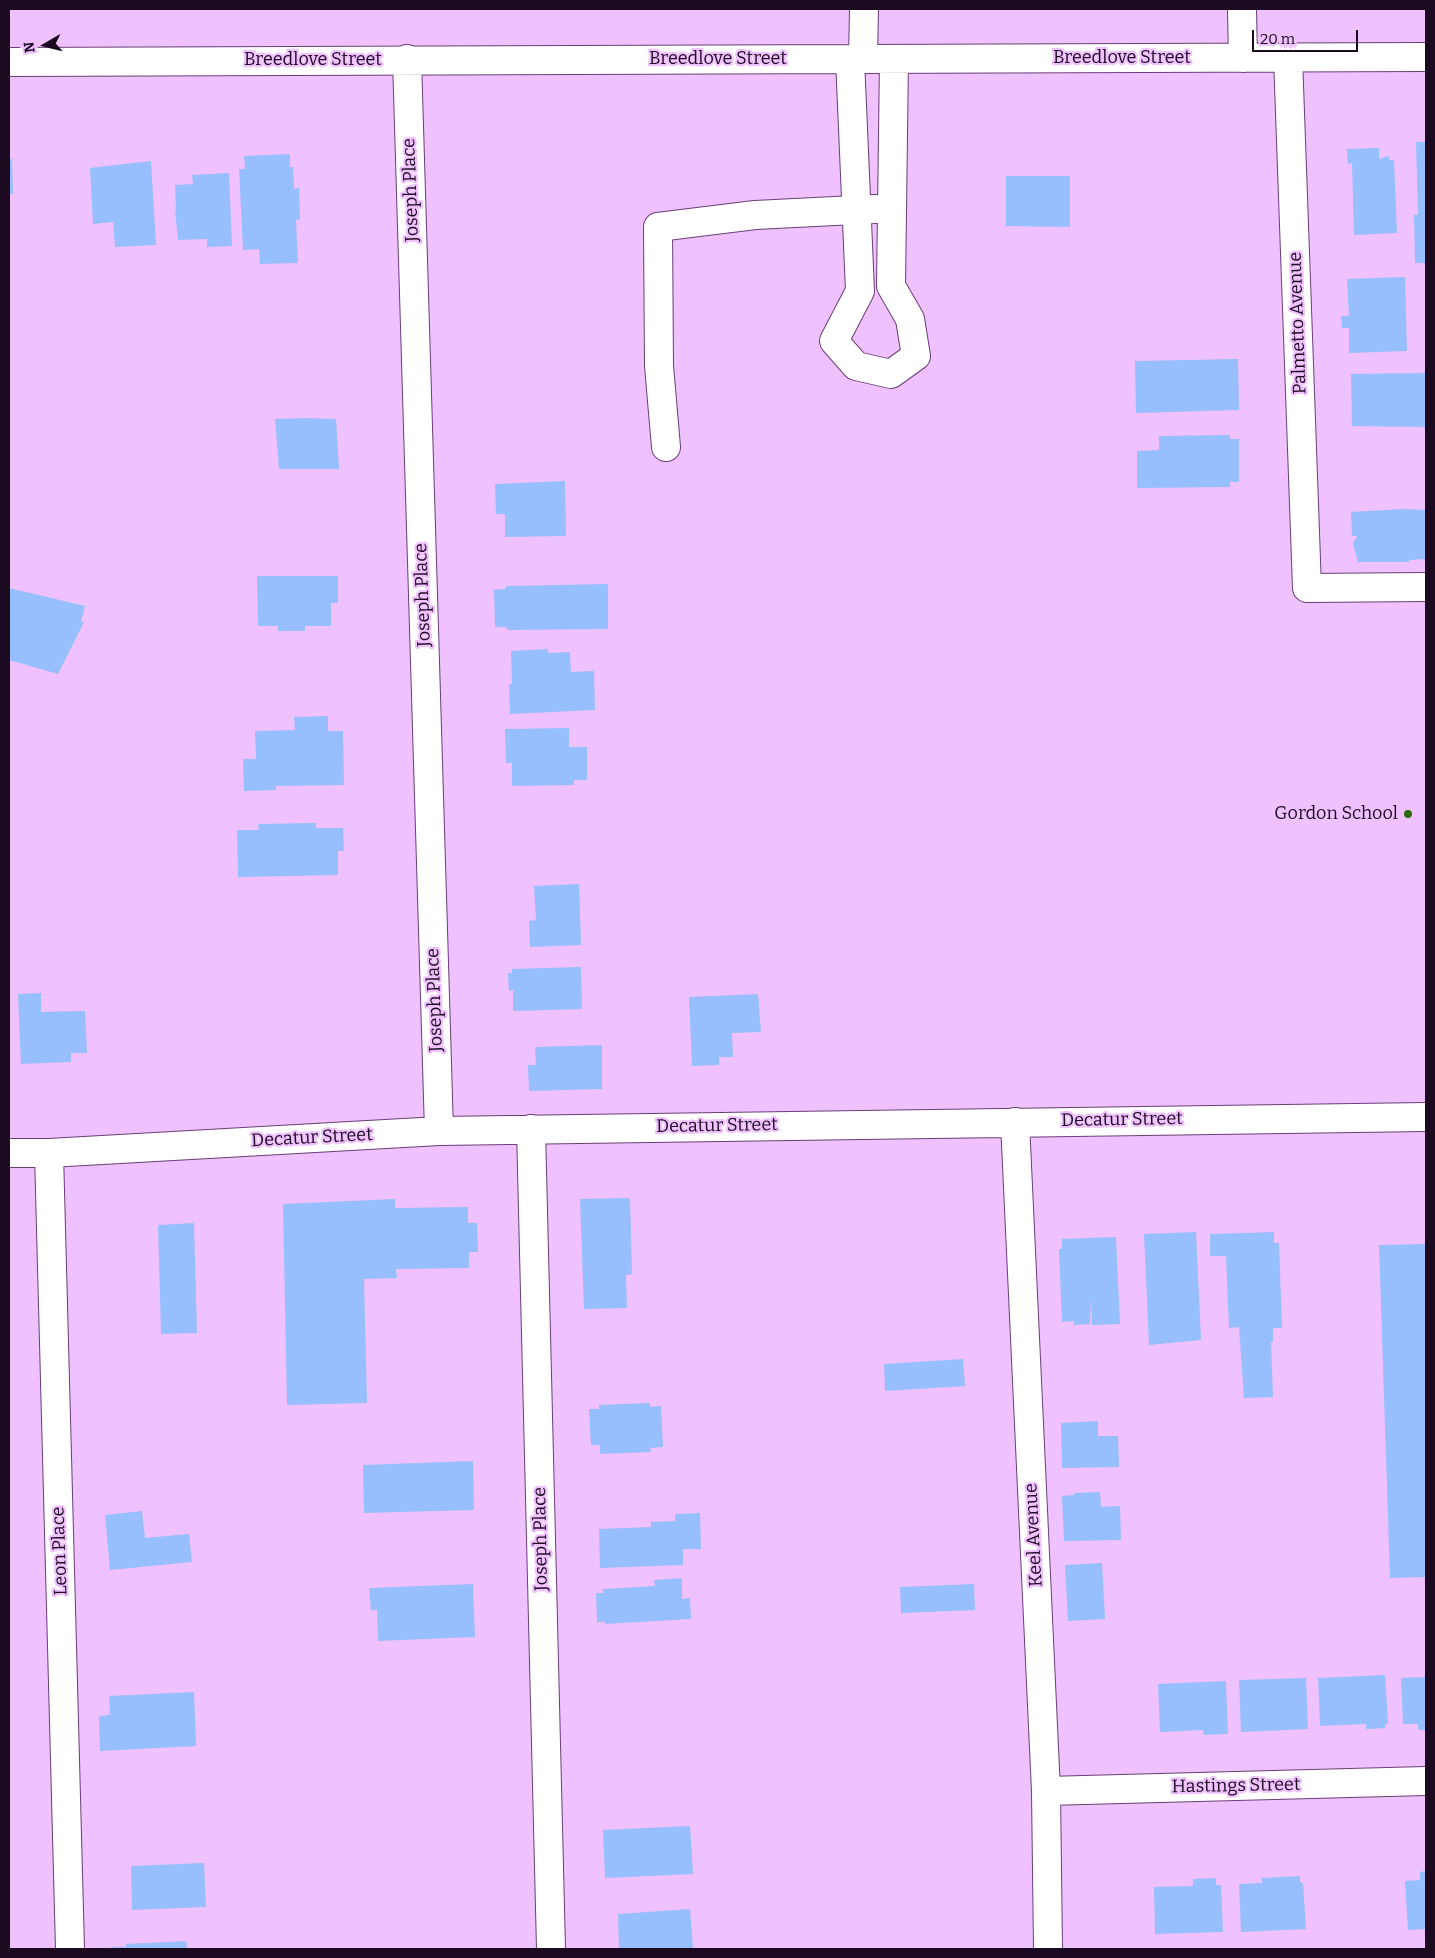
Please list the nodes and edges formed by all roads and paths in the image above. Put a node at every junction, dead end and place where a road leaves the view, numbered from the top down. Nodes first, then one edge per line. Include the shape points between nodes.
1 (864, 9) edge
2 (1242, 9) edge
3 (1288, 57) junction
4 (1426, 57) edge
5 (1242, 58) junction
6 (407, 59) junction
7 (857, 59) junction
8 (894, 59) junction
9 (9, 62) edge
10 (857, 209) junction
11 (892, 209) junction
12 (666, 447) dead end
13 (1426, 587) edge
14 (1426, 1117) edge
15 (1015, 1122) junction
16 (531, 1129) junction
17 (439, 1132) junction
18 (9, 1153) edge
19 (49, 1153) junction
20 (1426, 1781) edge
21 (1046, 1790) junction
22 (70, 1949) edge
23 (551, 1949) edge
24 (1048, 1949) edge

1 - 7 street
2 - 5 street
3 - 4 street, Breedlove Street
3 - 5 street, Breedlove Street
3 - 13 street, Palmetto Avenue via 1307,588
5 - 8 street, Breedlove Street
6 - 7 street, Breedlove Street
6 - 9 street, Breedlove Street
6 - 17 street, Joseph Place
7 - 8 street, Breedlove Street
7 - 10 street
8 - 11 street
10 - 11 street
10 - 11 street via 860,291 834,341 856,366 891,374 916,356 910,319 891,286
10 - 12 street via 755,215 658,227 659,366
14 - 15 street, Decatur Street
15 - 16 street, Decatur Street
15 - 21 street, Keel Avenue
16 - 17 street, Decatur Street
16 - 23 street, Joseph Place
17 - 19 street, Decatur Street
18 - 19 street, Decatur Street
19 - 22 street, Leon Place
20 - 21 street, Hastings Street
21 - 24 street, Keel Avenue

